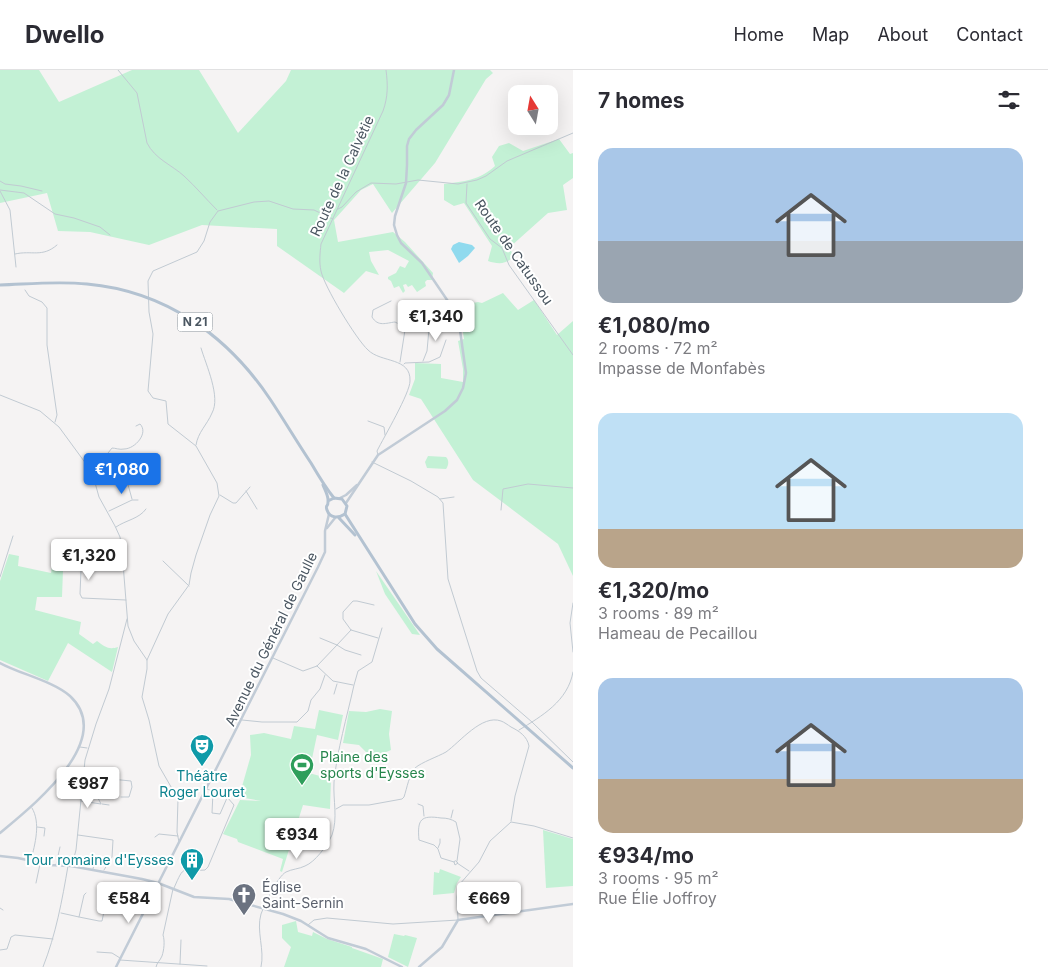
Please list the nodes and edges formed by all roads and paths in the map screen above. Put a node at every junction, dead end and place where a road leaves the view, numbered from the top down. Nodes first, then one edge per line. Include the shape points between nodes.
1 (118, 70) edge
2 (386, 70) edge
3 (454, 70) edge
4 (573, 133) edge
5 (0, 180) edge
6 (406, 183) junction
7 (467, 183) junction
8 (0, 190) edge
9 (42, 191) dead end
10 (338, 209) junction
11 (218, 211) junction
12 (333, 218) junction
13 (110, 235) dead end
14 (56, 245) dead end
15 (15, 254) junction
16 (16, 267) dead end
17 (0, 285) edge
18 (25, 290) dead end
19 (391, 301) dead end
20 (430, 318) dead end
21 (446, 340) dead end
22 (201, 348) dead end
23 (573, 355) edge
24 (423, 362) junction
25 (400, 363) junction
26 (403, 365) junction
27 (0, 396) edge
28 (368, 421) dead end
29 (55, 423) junction
30 (136, 426) dead end
31 (385, 436) junction
32 (196, 446) junction
33 (378, 455) junction
34 (372, 462) junction
35 (92, 474) junction
36 (320, 478) junction
37 (127, 480) dead end
38 (362, 480) junction
39 (250, 487) dead end
40 (573, 488) edge
41 (246, 491) junction
42 (219, 494) junction
43 (454, 497) dead end
44 (334, 498) junction
45 (340, 498) junction
46 (440, 499) junction
47 (132, 500) junction
48 (138, 500) dead end
49 (328, 502) junction
50 (346, 503) junction
51 (146, 509) dead end
52 (257, 509) dead end
53 (501, 510) dead end
54 (108, 511) junction
55 (329, 514) junction
56 (345, 514) junction
57 (337, 518) junction
58 (116, 527) junction
59 (325, 531) junction
60 (12, 536) dead end
61 (362, 544) junction
62 (58, 552) dead end
63 (163, 561) dead end
64 (0, 577) edge
65 (189, 586) junction
66 (127, 600) junction
67 (573, 603) edge
68 (374, 604) dead end
69 (127, 618) junction
70 (382, 628) dead end
71 (351, 630) junction
72 (320, 638) dead end
73 (378, 638) junction
74 (332, 643) junction
75 (338, 645) junction
76 (333, 649) junction
77 (573, 652) edge
78 (361, 655) dead end
79 (272, 658) junction
80 (147, 660) junction
81 (0, 663) edge
82 (317, 666) junction
83 (573, 672) edge
84 (325, 675) junction
85 (337, 683) junction
86 (354, 685) junction
87 (334, 694) dead end
88 (242, 720) junction
89 (532, 722) junction
90 (518, 731) junction
91 (80, 747) junction
92 (88, 748) junction
93 (573, 762) edge
94 (573, 768) edge
95 (82, 772) junction
96 (206, 789) junction
97 (213, 792) junction
98 (97, 796) dead end
99 (121, 797) dead end
100 (227, 797) junction
101 (80, 801) junction
102 (101, 804) junction
103 (418, 804) dead end
104 (109, 805) dead end
105 (31, 806) junction
106 (336, 810) junction
107 (453, 810) dead end
108 (424, 817) junction
109 (451, 819) junction
110 (511, 822) junction
111 (37, 827) junction
112 (0, 833) edge
113 (78, 834) junction
114 (44, 836) dead end
115 (178, 836) junction
116 (156, 837) dead end
117 (573, 838) edge
118 (440, 839) dead end
119 (179, 843) junction
120 (60, 847) dead end
121 (438, 849) junction
122 (192, 855) dead end
123 (0, 856) edge
124 (96, 856) dead end
125 (31, 861) junction
126 (456, 862) junction
127 (40, 863) junction
128 (56, 865) junction
129 (70, 866) junction
130 (190, 869) junction
131 (93, 870) junction
132 (103, 872) junction
133 (470, 872) junction
134 (36, 883) dead end
135 (158, 883) junction
136 (174, 889) junction
137 (86, 893) dead end
138 (110, 904) dead end
139 (573, 904) edge
140 (0, 908) edge
141 (264, 909) junction
142 (3, 910) dead end
143 (60, 912) junction
144 (80, 917) junction
145 (458, 920) junction
146 (307, 925) junction
147 (53, 939) junction
148 (181, 940) dead end
149 (0, 950) edge
150 (98, 952) dead end
151 (120, 959) junction
152 (157, 963) junction
153 (180, 964) junction
154 (196, 966) edge
155 (207, 966) edge
156 (43, 967) edge
157 (116, 967) edge
158 (156, 967) edge
159 (261, 967) edge
160 (402, 967) edge
161 (419, 967) edge

1 - 11 street via 137,93 150,150 182,174
2 - 10 street, Route de la Calvétie via 388,86 383,112
3 - 6 main road via 449,95 443,105 409,138
4 - 7 street via 507,161 486,176
5 - 9 street via 5,184
6 - 7 street via 418,180
6 - 10 street via 371,183
6 - 33 main road via 395,216 396,236 422,263 454,308 460,322 466,373 457,400
7 - 23 street, Route de Catussou via 466,203 490,239 502,248 509,265
8 - 13 street via 24,193 55,214 100,227
8 - 15 street via 10,210
10 - 12 street, Route de la Calvétie
11 - 12 street via 269,201 293,209 314,210
11 - 32 street via 197,252 156,269 150,275 148,288 153,334 148,391 153,398 166,401 168,424
12 - 25 street, Route de la Calvétie via 321,244 324,280 366,349
14 - 15 street via 49,252
15 - 16 street
17 - 36 main road, N 21 via 70,282 106,286 141,295 183,314 212,334 246,366
18 - 29 street via 47,308 47,346 57,415
19 - 25 street via 373,310 372,317 377,323 396,322 403,328
20 - 24 street
21 - 24 street via 440,357
22 - 32 street via 214,388 215,407 198,436
24 - 26 street
25 - 26 street, Route de la Calvétie
26 - 31 street via 408,369 410,382
27 - 29 street via 40,411
28 - 31 street via 385,428
29 - 35 street
30 - 35 street via 140,424 143,428 140,440 124,450 112,448
31 - 33 street
32 - 42 street via 217,483
33 - 34 main road
34 - 38 main road
34 - 46 street
35 - 54 street via 99,497
36 - 44 main road, N 21
36 - 49 main road, N 21
37 - 47 street
38 - 45 main road
38 - 50 main road
39 - 41 street
40 - 53 street via 528,484 503,489
41 - 42 street via 236,503
41 - 52 street
42 - 65 street via 196,555
43 - 46 street
44 - 45 main road
44 - 49 main road
45 - 50 main road
46 - 89 street via 444,510 448,579 477,671
47 - 48 street
47 - 54 street
49 - 55 main road
50 - 56 main road
51 - 58 street via 141,516
54 - 58 street
55 - 57 main road
55 - 59 main road, Avenue du Général de Gaulle
56 - 57 main road
56 - 61 main road
57 - 59 main road
57 - 61 main road
58 - 66 street
59 - 79 main road, Avenue du Général de Gaulle via 325,552
60 - 64 street
61 - 94 main road via 420,630 437,649
62 - 66 street via 60,568 81,570 82,598
63 - 65 street
65 - 80 street via 168,614
66 - 69 street
67 - 77 street via 570,623
68 - 71 street via 352,601 343,615
69 - 80 street via 134,641
69 - 92 street via 109,689
70 - 73 street
71 - 73 street
71 - 75 street
72 - 74 street
73 - 86 street via 372,662 358,671
74 - 75 street
74 - 76 street
75 - 76 street
75 - 78 street
76 - 82 street
79 - 82 street via 300,671
79 - 88 main road, Avenue du Général de Gaulle
80 - 115 street via 142,697 159,766 178,799
81 - 91 main road via 69,695 79,707 83,722
82 - 84 street
83 - 89 street via 564,695
84 - 85 street
84 - 88 street via 308,711 297,722
85 - 86 street
85 - 87 street
86 - 106 street via 334,783
88 - 96 main road, Avenue du Général de Gaulle
89 - 90 street
89 - 93 street
90 - 106 street via 501,721 481,724 442,754 416,767 402,799 369,805 343,805
90 - 110 street via 529,746
91 - 92 street
91 - 105 main road via 65,770
92 - 95 street
95 - 99 street via 130,781 129,797
95 - 101 street
96 - 97 street
96 - 119 main road, Avenue du Général de Gaulle
97 - 100 street
97 - 100 street via 212,813 220,814
98 - 102 street
100 - 130 street via 234,805 208,867 205,870
101 - 102 street
101 - 113 street
102 - 104 street
103 - 108 street via 423,806
105 - 111 street
105 - 112 main road
106 - 141 street via 334,829 327,844 307,866 280,877
107 - 109 street
108 - 109 street
108 - 121 street via 420,821 419,840
109 - 126 street via 456,822 460,833
110 - 117 street
110 - 133 street via 490,841
111 - 114 street via 45,828
111 - 125 street
113 - 129 street
113 - 132 street via 113,840 112,857
115 - 116 street via 158,834
115 - 119 street
118 - 121 street
119 - 135 main road, Avenue du Général de Gaulle
120 - 128 street
121 - 126 street via 441,858
122 - 130 street
123 - 125 main road
124 - 131 street
125 - 127 main road
126 - 133 street
127 - 128 main road
127 - 134 street
128 - 129 main road
129 - 131 main road
129 - 143 street
130 - 136 street via 180,872
131 - 132 main road
132 - 135 main road
133 - 145 street via 458,890
135 - 136 main road
135 - 151 main road, Avenue du Général de Gaulle
136 - 141 main road via 194,897 229,899
136 - 152 street via 161,958
137 - 144 street
138 - 144 street via 106,902 102,921
139 - 145 main road
140 - 142 street
141 - 146 main road via 297,918
141 - 159 street via 260,924
143 - 144 street
143 - 147 street
145 - 146 street via 393,924 327,918
145 - 161 main road via 442,947
146 - 160 main road via 328,938 366,949
147 - 149 street via 14,935 7,949
147 - 156 street
148 - 153 street
150 - 151 street via 112,953
151 - 152 street
151 - 157 main road, Avenue du Général de Gaulle
152 - 153 street
152 - 158 street
153 - 154 street
154 - 155 street

